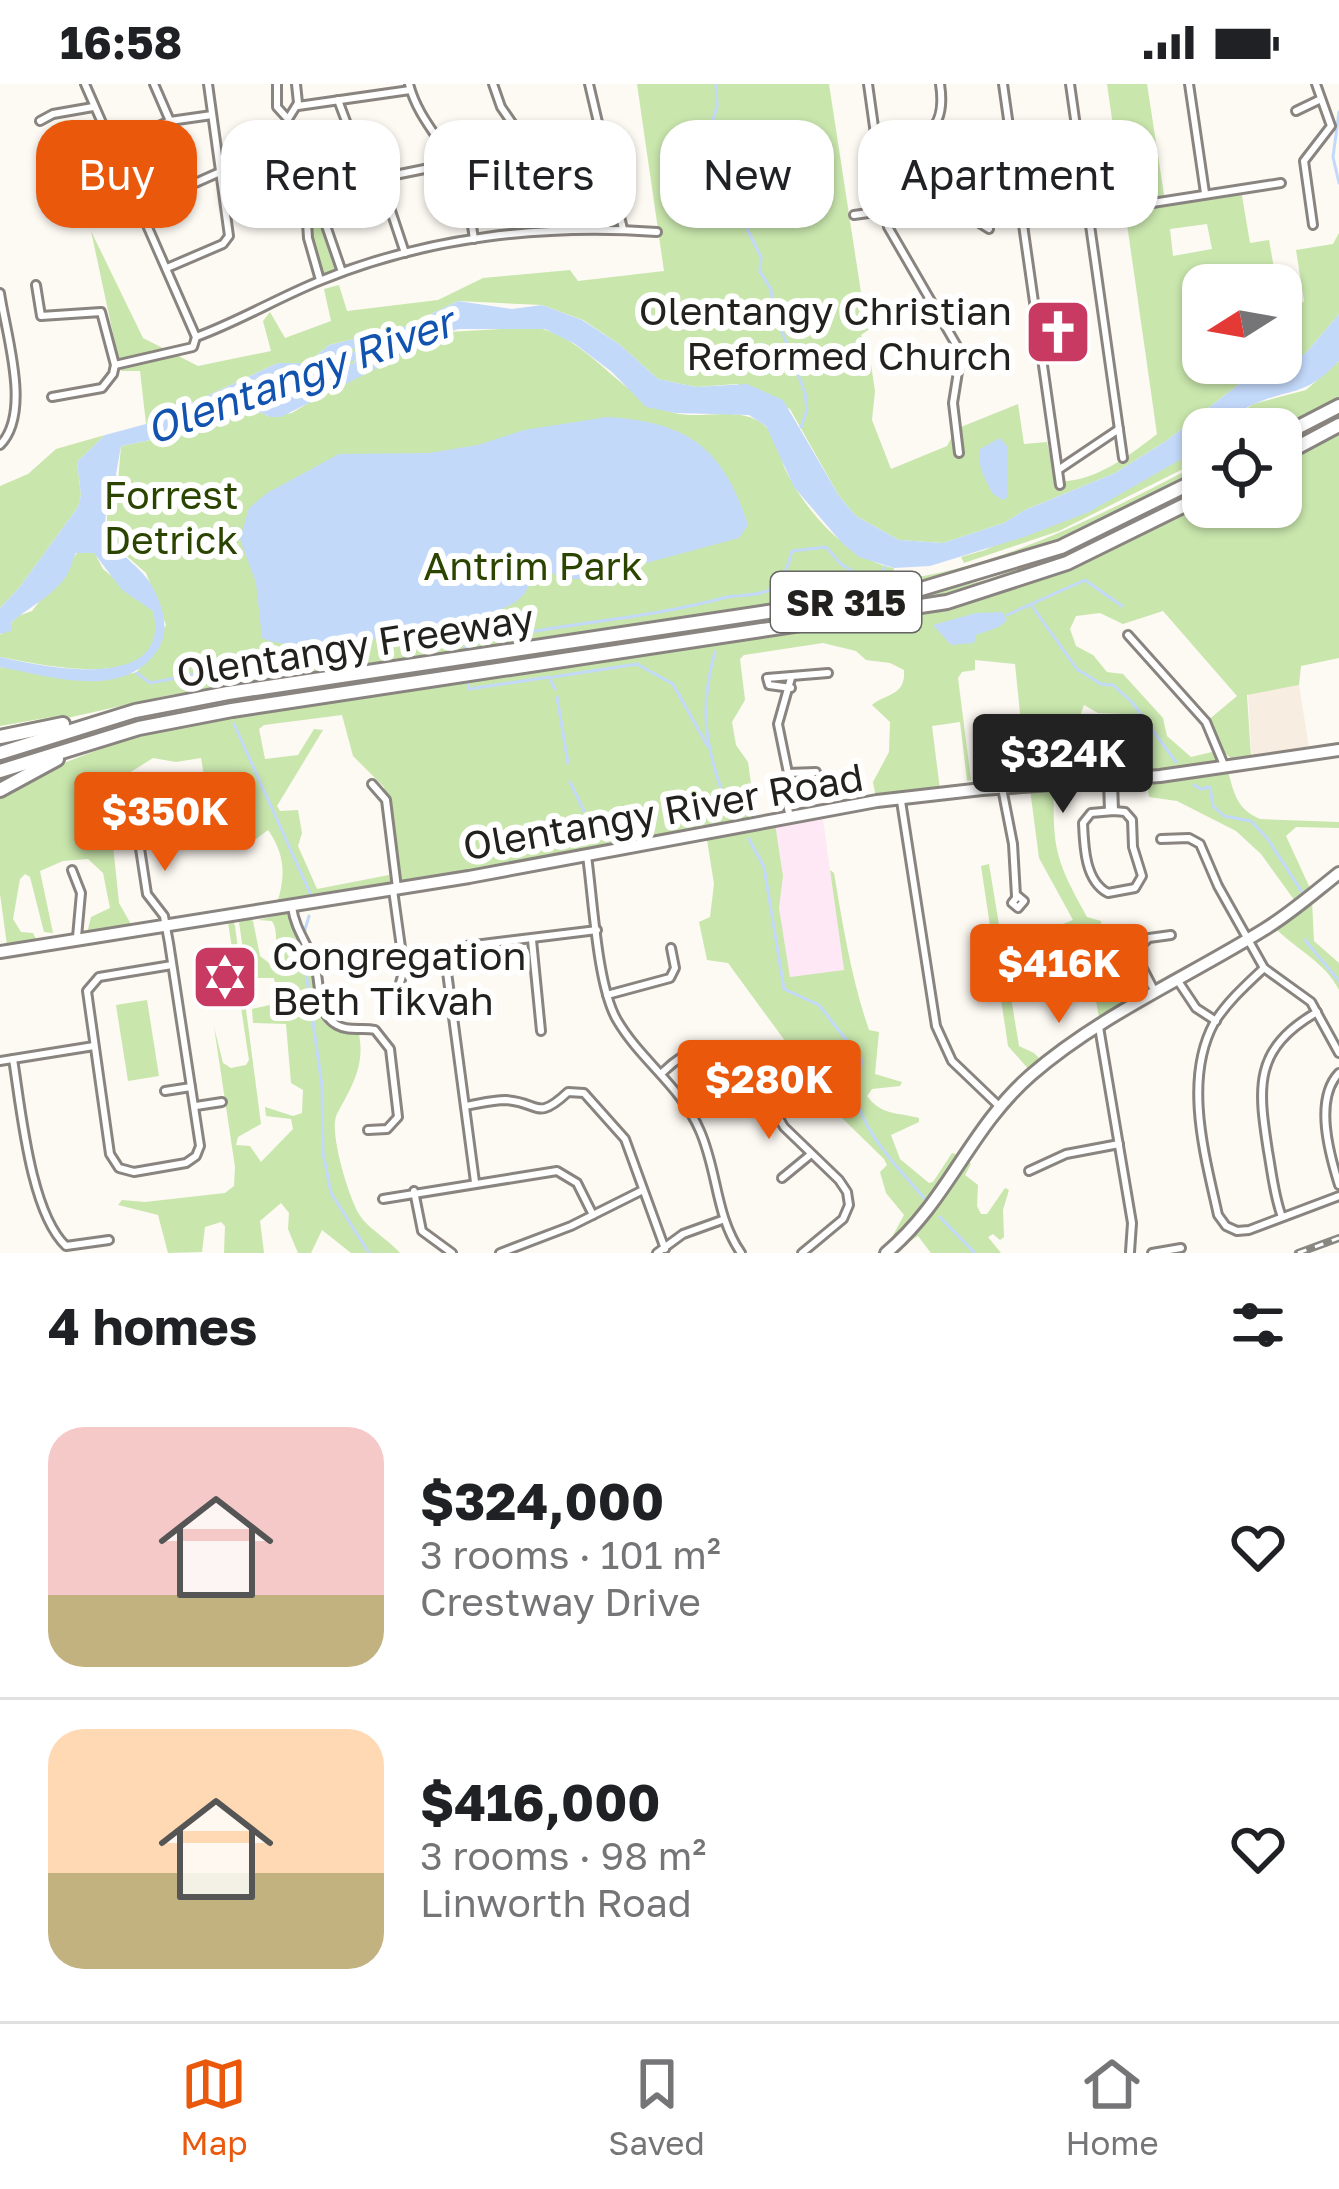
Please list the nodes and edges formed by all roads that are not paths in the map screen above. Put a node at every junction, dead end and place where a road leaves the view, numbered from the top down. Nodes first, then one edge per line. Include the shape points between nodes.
1 (85, 84) edge
2 (154, 84) edge
3 (208, 84) edge
4 (277, 84) edge
5 (296, 84) edge
6 (494, 84) edge
7 (589, 84) edge
8 (868, 84) edge
9 (940, 84) edge
10 (1004, 84) edge
11 (1070, 84) edge
12 (1189, 84) edge
13 (1316, 84) edge
14 (409, 87) edge
15 (1321, 99) junction
16 (338, 100) junction
17 (298, 106) junction
18 (93, 107) junction
19 (1297, 111) dead end
20 (212, 115) junction
21 (1335, 116) edge
22 (288, 119) joint
23 (42, 120) edge
24 (99, 120) edge
25 (170, 120) edge
26 (177, 120) edge
27 (346, 120) edge
28 (510, 120) edge
29 (598, 120) edge
30 (873, 120) edge
31 (936, 120) edge
32 (1009, 120) edge
33 (1075, 120) edge
34 (424, 121) edge
35 (220, 172) junction
36 (197, 182) edge
37 (1281, 183) dead end
38 (1205, 195) junction
39 (1158, 202) edge
40 (858, 214) edge
41 (854, 215) dead end
42 (1313, 225) dead end
43 (148, 228) edge
44 (307, 228) edge
45 (327, 228) edge
46 (397, 228) edge
47 (472, 228) edge
48 (890, 228) edge
49 (1024, 228) edge
50 (1090, 228) edge
51 (623, 230) joint
52 (657, 232) dead end
53 (474, 239) junction
54 (405, 253) junction
55 (166, 269) junction
56 (342, 272) junction
57 (320, 280) junction
58 (36, 285) dead end
59 (0, 293) edge
60 (196, 337) junction
61 (115, 364) junction
62 (52, 397) dead end
63 (1339, 406) edge
64 (1302, 425) edge
65 (1339, 425) edge
66 (1119, 429) junction
67 (1302, 445) edge
68 (0, 446) edge
69 (959, 453) dead end
70 (1123, 458) dead end
71 (1058, 470) junction
72 (1060, 485) dead end
73 (1182, 487) edge
74 (1182, 506) edge
75 (1128, 634) dead end
76 (828, 673) dead end
77 (135, 711) junction
78 (139, 728) junction
79 (0, 737) edge
80 (1339, 751) edge
81 (0, 753) edge
82 (1226, 768) junction
83 (0, 772) edge
84 (816, 772) dead end
85 (788, 773) junction
86 (1110, 781) junction
87 (372, 784) dead end
88 (1002, 788) junction
89 (0, 790) edge
90 (900, 798) junction
91 (151, 803) dead end
92 (1112, 811) junction
93 (790, 817) junction
94 (1162, 839) dead end
95 (587, 856) junction
96 (72, 870) dead end
97 (1337, 877) edge
98 (395, 890) junction
99 (1016, 896) dead end
100 (292, 907) junction
101 (166, 926) junction
102 (598, 930) junction
103 (1171, 935) dead end
104 (78, 940) junction
105 (532, 940) junction
106 (1247, 940) junction
107 (671, 947) dead end
108 (0, 952) edge
109 (172, 965) junction
110 (1264, 968) junction
111 (1178, 979) junction
112 (400, 983) dead end
113 (1155, 992) junction
114 (607, 994) junction
115 (1317, 1011) junction
116 (1216, 1021) junction
117 (1099, 1027) junction
118 (541, 1031) dead end
119 (94, 1046) junction
120 (1339, 1053) edge
121 (14, 1059) junction
122 (0, 1061) edge
123 (663, 1072) junction
124 (1339, 1073) edge
125 (191, 1087) junction
126 (165, 1091) dead end
127 (222, 1102) dead end
128 (194, 1106) junction
129 (465, 1106) junction
130 (1000, 1106) junction
131 (368, 1130) dead end
132 (1119, 1144) junction
133 (810, 1155) junction
134 (1029, 1172) dead end
135 (782, 1178) dead end
136 (476, 1182) junction
137 (1339, 1184) edge
138 (643, 1190) junction
139 (415, 1191) junction
140 (1339, 1196) edge
141 (383, 1198) dead end
142 (593, 1215) junction
143 (1282, 1217) junction
144 (722, 1220) junction
145 (110, 1240) dead end
146 (1181, 1248) dead end
147 (661, 1251) edge
148 (890, 1252) edge
149 (452, 1253) edge
150 (500, 1253) edge
151 (741, 1253) edge
152 (802, 1253) edge
153 (1130, 1253) edge
154 (1152, 1253) edge

1 - 18 street
2 - 25 street
3 - 20 street
4 - 22 street via 277,106
5 - 17 street
6 - 28 street
7 - 29 street
8 - 30 street
9 - 31 street
10 - 32 street
11 - 33 street
12 - 38 street
13 - 15 street
14 - 16 street
14 - 34 street
15 - 19 street
15 - 21 street
16 - 17 street
16 - 27 street
17 - 22 street
18 - 23 street
18 - 24 street
20 - 26 street
20 - 35 street
21 - 42 street via 1304,160
35 - 36 street
35 - 55 street via 227,241
37 - 38 street
38 - 39 street
40 - 41 street
43 - 55 street
44 - 57 street
45 - 56 street
46 - 54 street
47 - 53 street
48 - 69 street via 961,353 953,399
49 - 71 street
50 - 66 street
51 - 52 street
51 - 53 street
53 - 54 street
54 - 56 street
55 - 60 street
56 - 57 street
57 - 60 street
58 - 61 street via 43,316 101,312
59 - 68 street via 17,409
60 - 61 street via 193,347
61 - 62 street via 102,388
63 - 64 highway
65 - 67 highway
66 - 70 street
66 - 71 street
71 - 72 street
73 - 77 highway, Olentangy Freeway / SR 315 via 1061,547 965,579
74 - 78 highway, Olentangy Freeway / SR 315 via 1067,563 947,602
75 - 82 street via 1206,722
76 - 85 street via 790,683 778,724
77 - 79 highway
77 - 81 highway, Olentangy Freeway / SR 315
78 - 83 highway, Olentangy Freeway / SR 315
78 - 89 highway
80 - 82 main road, Olentangy River Road
82 - 86 main road, Olentangy River Road
84 - 85 street
85 - 93 street
86 - 88 main road, Olentangy River Road
86 - 92 street
87 - 98 street via 386,800
88 - 90 main road, Olentangy River Road
88 - 99 street
90 - 93 main road, Olentangy River Road
90 - 130 street via 936,1026 952,1061
91 - 101 street via 137,829 147,894
92 - 92 street via 1132,820 1142,876 1136,888 1104,892 1085,855 1083,823 1090,813
93 - 95 main road, Olentangy River Road
94 - 106 street via 1200,844
95 - 98 main road, Olentangy River Road
95 - 102 street
96 - 104 street via 81,896
97 - 106 main road
98 - 100 main road, Olentangy River Road
98 - 112 street
100 - 101 main road, Olentangy River Road
100 - 131 street via 325,1014 341,1028 376,1030 388,1045 398,1117 387,1130
101 - 104 main road, Olentangy River Road
101 - 109 street
102 - 105 street
102 - 114 street
103 - 113 street via 1140,946
104 - 108 main road, Olentangy River Road
105 - 118 street
105 - 129 street via 448,953
106 - 110 street
106 - 111 main road
107 - 114 street via 670,978
109 - 119 street via 90,984
109 - 125 street
110 - 115 street
110 - 116 street
111 - 113 main road
111 - 116 street via 1196,1008
113 - 117 main road
114 - 123 street via 619,1024
115 - 120 street
115 - 143 street via 1273,1050 1260,1084
116 - 143 street via 1198,1103 1218,1215 1233,1230
117 - 130 main road
117 - 132 street
119 - 121 street
119 - 128 street via 118,1168 190,1161 200,1147
121 - 122 street
121 - 145 street via 31,1170 56,1234 66,1246
123 - 133 street via 688,1050 731,1048
123 - 144 street via 702,1134
124 - 137 street via 1324,1102
125 - 126 street
125 - 128 street
127 - 128 street
129 - 136 street
129 - 138 street via 507,1100 547,1109 580,1091 625,1139
130 - 148 main road via 935,1205
132 - 134 street via 1066,1154
132 - 153 street
133 - 135 street
133 - 152 street via 844,1186 849,1205 839,1224
136 - 139 street
136 - 142 street via 564,1173
138 - 142 street
138 - 147 street
139 - 141 street
139 - 149 street via 422,1231
140 - 143 street
142 - 150 street
144 - 147 street
144 - 151 street
146 - 154 street

